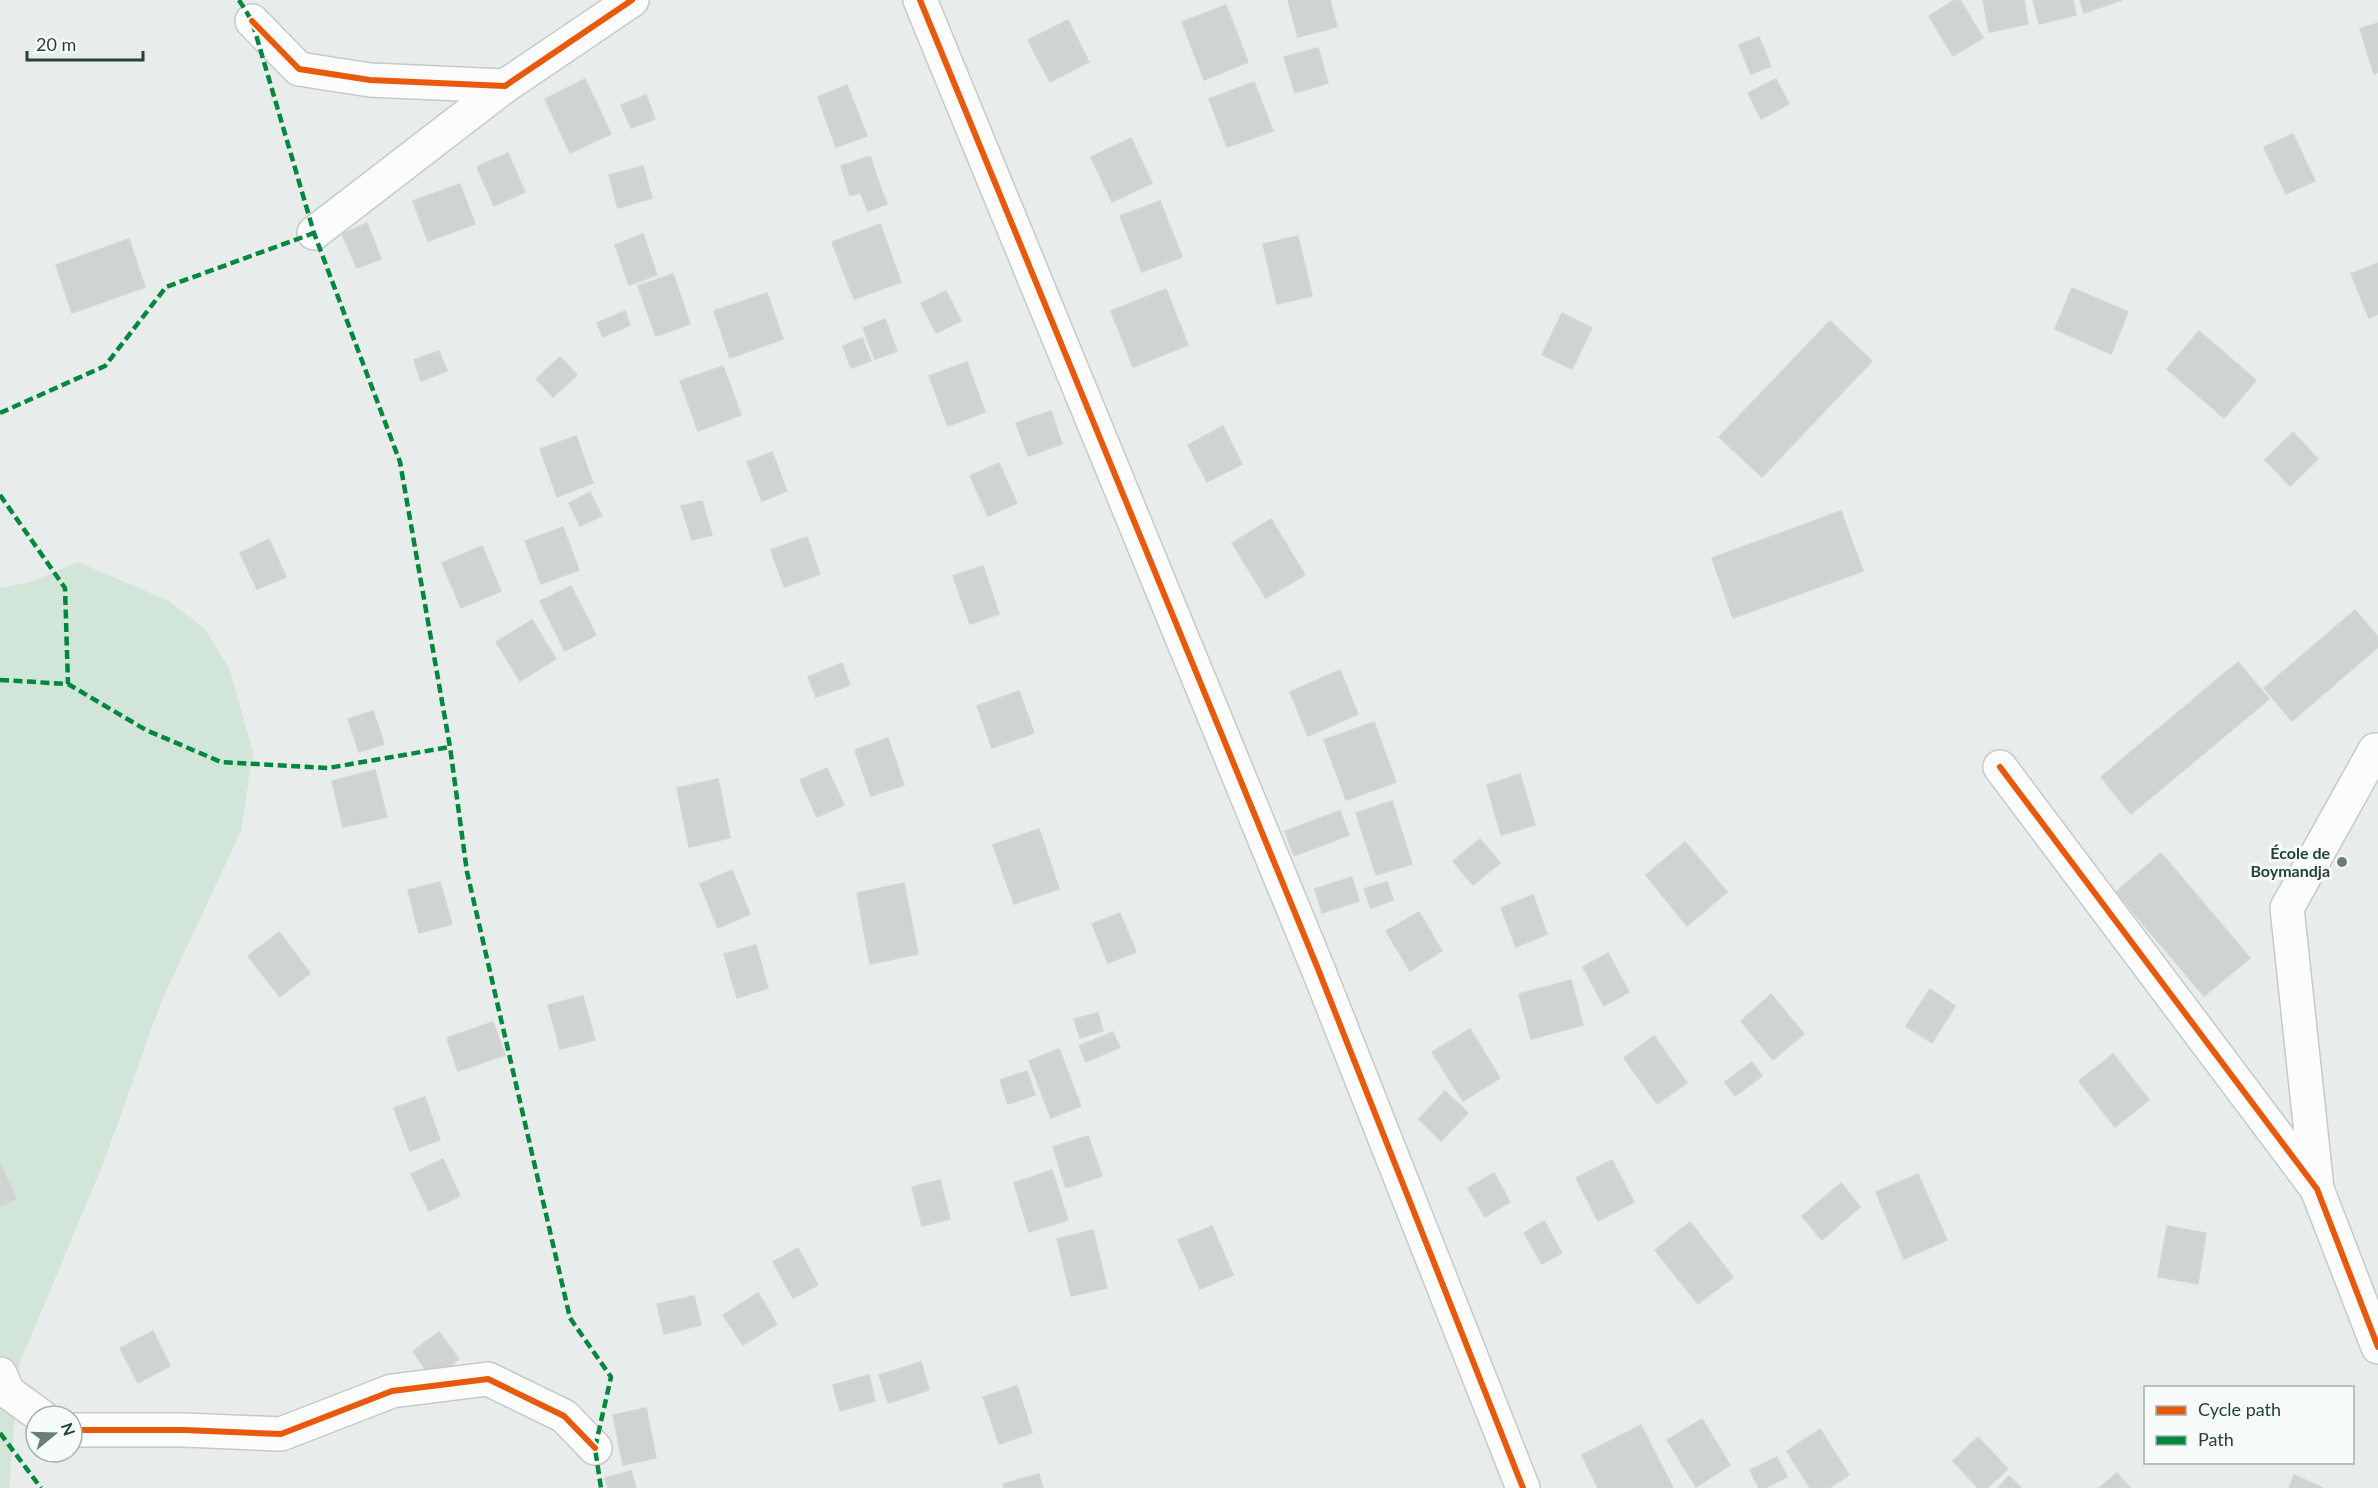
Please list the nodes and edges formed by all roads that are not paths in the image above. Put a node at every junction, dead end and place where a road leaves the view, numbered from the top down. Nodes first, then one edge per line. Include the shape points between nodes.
1 (632, 0) edge
2 (920, 0) edge
3 (252, 21) dead end
4 (505, 86) junction
5 (314, 233) dead end
6 (2378, 750) edge
7 (2000, 766) dead end
8 (2317, 1190) junction
9 (2378, 1347) edge
10 (0, 1374) edge
11 (24, 1404) edge
12 (84, 1430) edge
13 (595, 1448) dead end
14 (1523, 1488) edge

1 - 4 street
2 - 14 street via 1318,969
3 - 4 street via 299,69 370,80
4 - 5 street
6 - 8 street via 2287,908
7 - 8 street
8 - 9 street
10 - 11 street via 8,1392
12 - 13 street via 281,1434 392,1391 488,1379 564,1416

